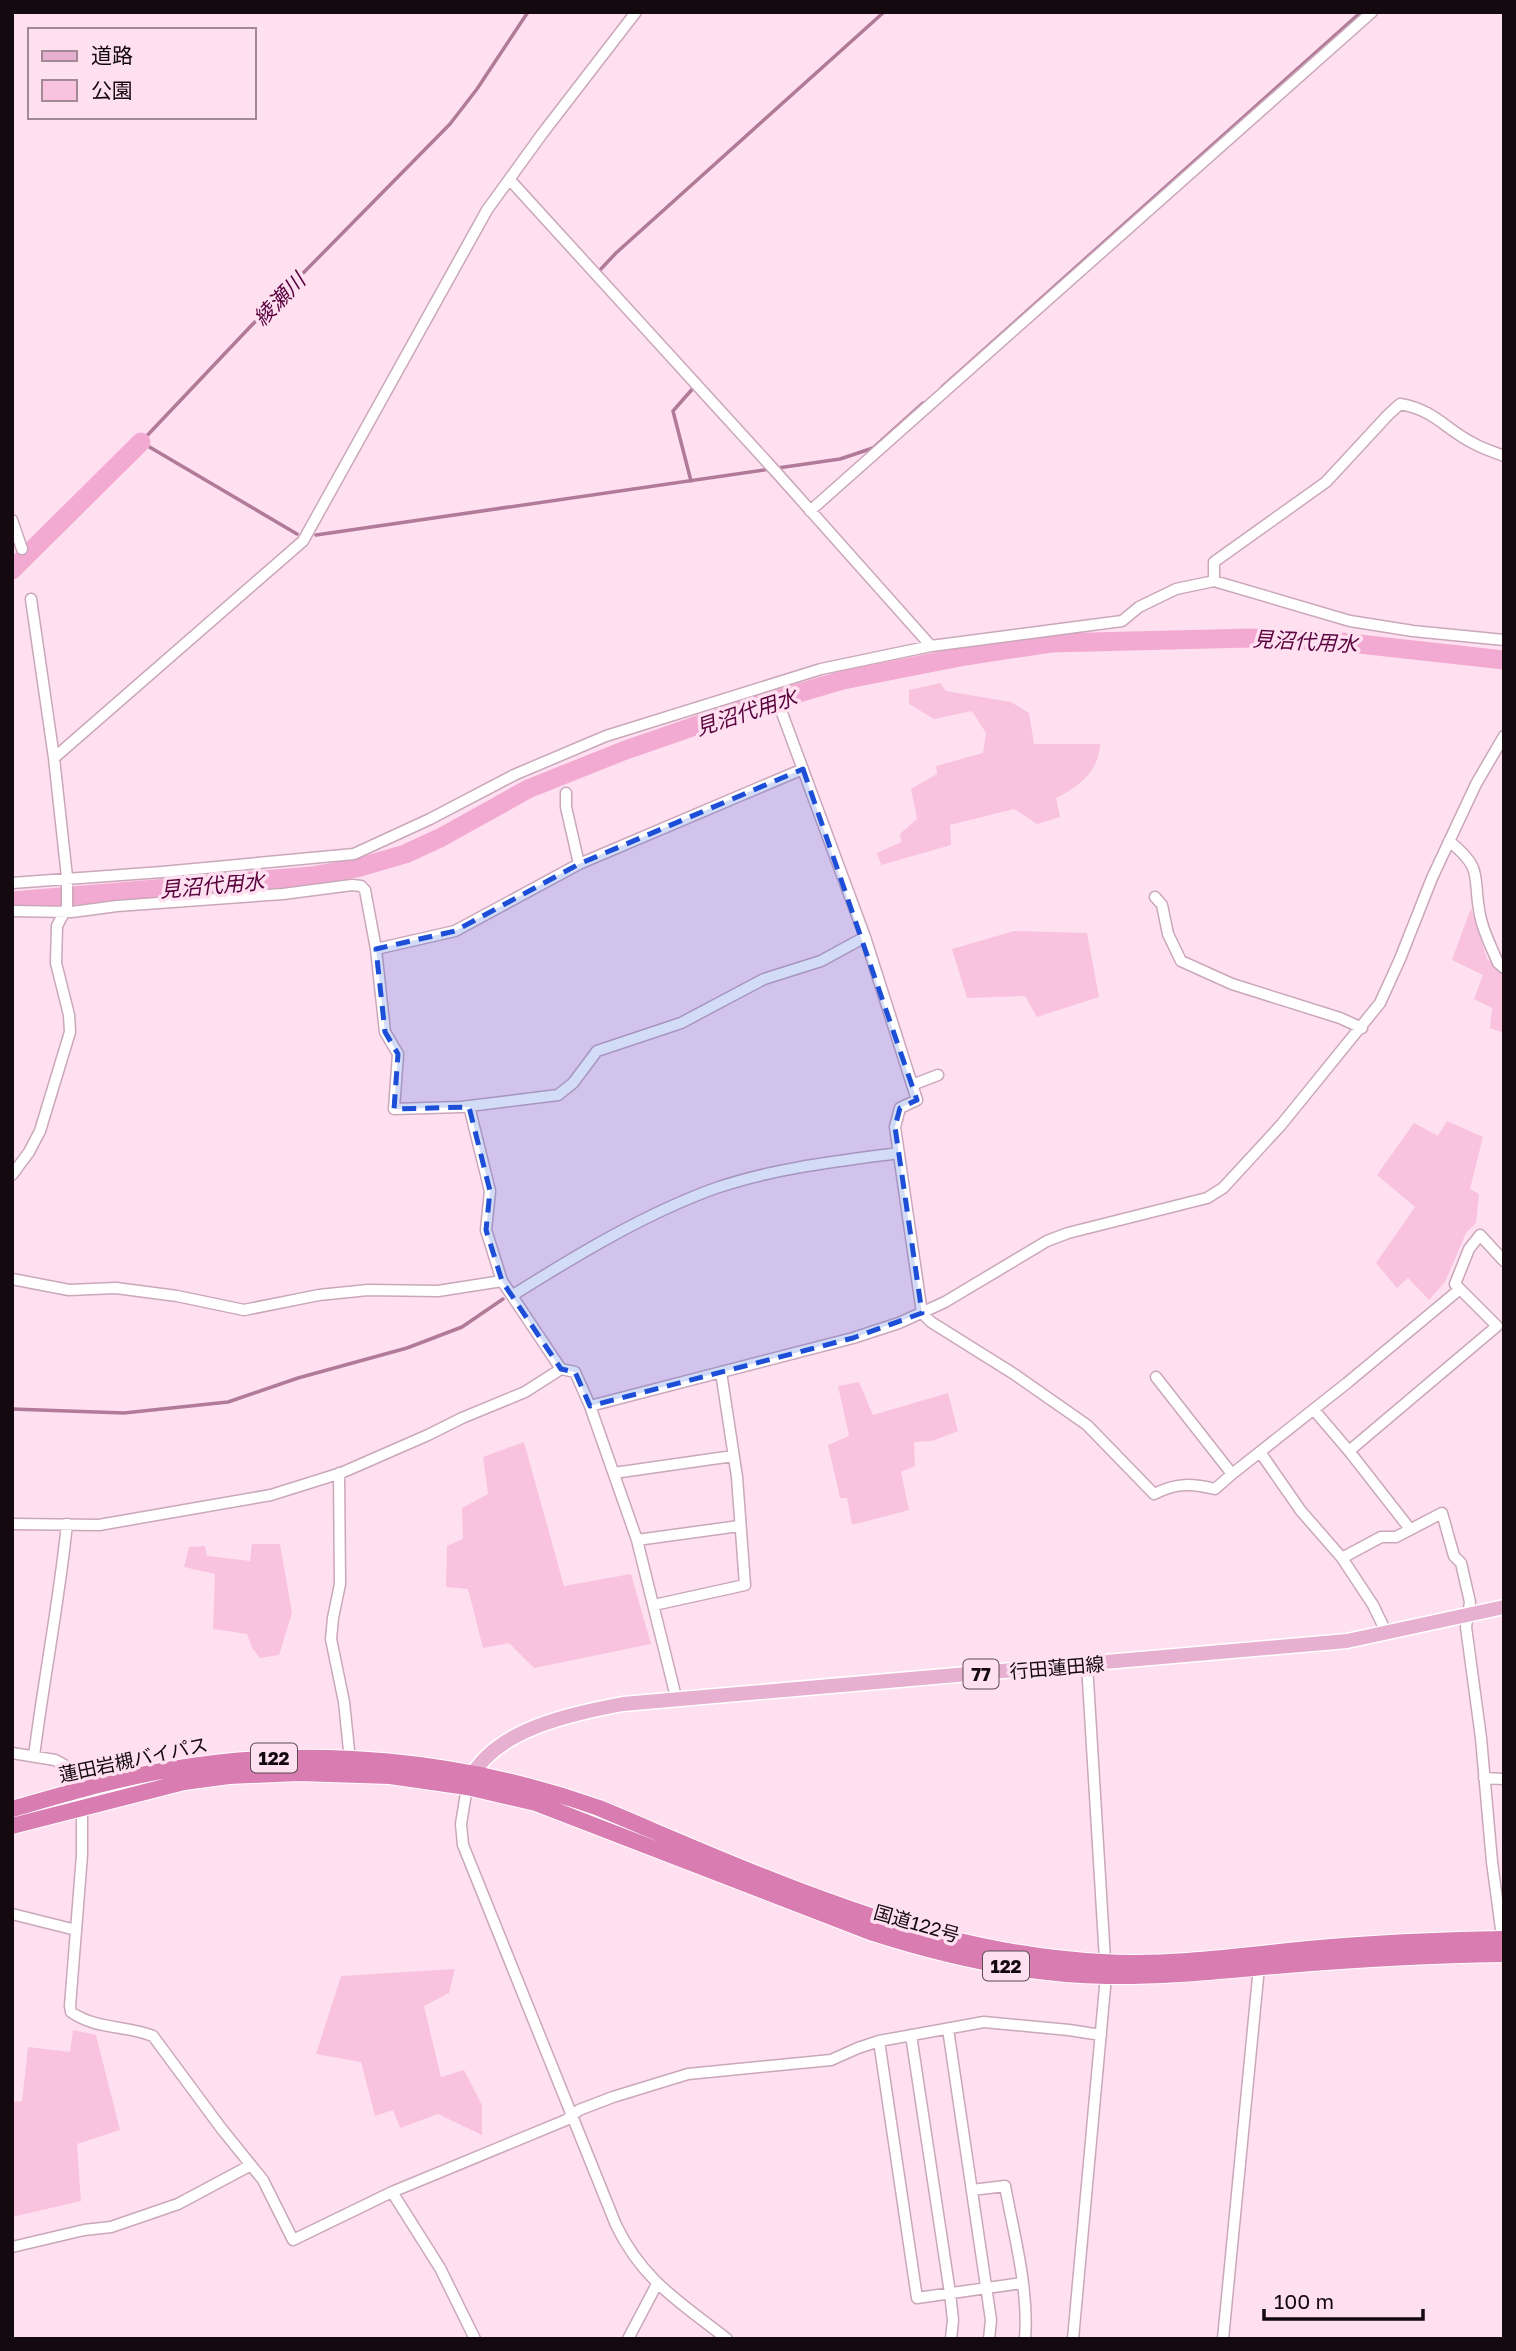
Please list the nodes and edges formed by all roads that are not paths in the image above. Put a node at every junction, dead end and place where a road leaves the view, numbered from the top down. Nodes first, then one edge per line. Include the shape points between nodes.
1 (636, 12) edge
2 (1372, 12) edge
3 (510, 180) junction
4 (1504, 456) edge
5 (810, 511) junction
6 (12, 520) edge
7 (22, 549) dead end
8 (1213, 581) junction
9 (31, 599) dead end
10 (1504, 640) edge
11 (931, 646) junction
12 (782, 713) dead end
13 (1504, 736) edge
14 (54, 758) junction
15 (803, 769) junction
16 (566, 793) dead end
17 (1449, 841) junction
18 (579, 864) junction
19 (66, 877) junction
20 (12, 883) edge
21 (1155, 897) dead end
22 (67, 909) junction
23 (12, 911) edge
24 (865, 937) junction
25 (376, 949) junction
26 (1504, 968) edge
27 (1362, 1028) junction
28 (938, 1074) dead end
29 (912, 1085) junction
30 (469, 1106) junction
31 (899, 1153) junction
32 (12, 1175) edge
33 (1504, 1261) edge
34 (12, 1279) edge
35 (502, 1281) junction
36 (1460, 1289) junction
37 (513, 1295) junction
38 (922, 1313) junction
39 (1500, 1324) edge
40 (561, 1369) junction
41 (721, 1372) junction
42 (1156, 1377) dead end
43 (590, 1406) junction
44 (1314, 1410) junction
45 (1349, 1451) junction
46 (1260, 1452) junction
47 (733, 1456) junction
48 (340, 1473) junction
49 (614, 1473) junction
50 (1232, 1474) junction
51 (12, 1516) edge
52 (17, 1524) edge
53 (67, 1524) junction
54 (739, 1526) junction
55 (1410, 1529) junction
56 (637, 1540) junction
57 (1342, 1558) junction
58 (654, 1605) junction
59 (1504, 1606) edge
60 (1469, 1615) junction
61 (1387, 1634) junction
62 (1087, 1664) junction
63 (677, 1701) junction
64 (12, 1753) edge
65 (34, 1756) junction
66 (350, 1759) junction
67 (1484, 1778) junction
68 (1504, 1779) edge
69 (470, 1780) junction
70 (77, 1791) junction
71 (82, 1807) junction
72 (12, 1809) edge
73 (12, 1826) edge
74 (12, 1914) edge
75 (76, 1930) junction
76 (1503, 1939) edge
77 (1504, 1947) edge
78 (1504, 1954) edge
79 (1259, 1967) junction
80 (1106, 1969) junction
81 (948, 2029) junction
82 (911, 2035) junction
83 (1101, 2035) junction
84 (879, 2041) junction
85 (571, 2116) junction
86 (251, 2165) junction
87 (972, 2190) junction
88 (392, 2192) junction
89 (12, 2247) edge
90 (1022, 2283) junction
91 (657, 2284) junction
92 (986, 2288) junction
93 (950, 2293) junction
94 (475, 2339) edge
95 (628, 2339) edge
96 (727, 2339) edge
97 (951, 2339) edge
98 (989, 2339) edge
99 (1025, 2339) edge
100 (1073, 2339) edge
101 (1223, 2339) edge

1 - 3 street
2 - 5 street
3 - 5 street
3 - 14 street via 487,210 303,541
4 - 8 street via 1471,443 1434,416 1400,404 1326,482 1214,562
5 - 11 street
6 - 7 street
8 - 10 street via 1350,621
8 - 11 street via 1176,589 1122,621
9 - 14 street
11 - 19 street via 821,669 606,736 514,775 354,854
12 - 15 street
13 - 17 street
14 - 19 street
15 - 18 street
15 - 24 street
16 - 18 street
17 - 26 street via 1471,862 1481,919
17 - 27 street via 1380,1003
18 - 25 street via 455,931
19 - 20 street
19 - 22 street
21 - 27 street via 1181,961 1232,984
22 - 23 street
22 - 25 street via 361,886
22 - 32 street via 57,926 56,963 70,1032 40,1132
24 - 29 street
24 - 30 street via 821,961 764,979 681,1023 597,1051 558,1095
25 - 30 street via 385,1032 398,1054 394,1109
27 - 38 street via 1223,1188 1207,1198 1047,1241
28 - 29 street
29 - 31 street via 917,1100 900,1108 895,1127
30 - 35 street via 490,1191 486,1230
31 - 37 street via 806,1165 719,1187 640,1222
31 - 38 street
33 - 36 street via 1480,1235 1455,1284
34 - 35 street via 69,1290 116,1288 177,1296 244,1310 319,1295 438,1291
35 - 37 street
36 - 39 street
36 - 44 street
37 - 40 street
38 - 41 street via 853,1338
38 - 50 street via 1087,1425 1154,1494 1183,1484 1215,1489
39 - 45 street
40 - 43 street via 575,1372
40 - 48 street via 525,1392
41 - 43 street
41 - 47 street
42 - 50 street
43 - 49 street
44 - 45 street
44 - 46 street
45 - 55 street
46 - 50 street
46 - 57 street via 1301,1511
47 - 49 street
47 - 54 street
48 - 53 street via 233,1503 99,1525
48 - 66 street via 340,1584 331,1639
49 - 56 street
51 - 52 street
52 - 53 street
53 - 65 street
54 - 56 street
54 - 58 street via 744,1585
55 - 57 street via 1381,1537
55 - 60 street via 1441,1513 1454,1556 1461,1563
56 - 58 street
57 - 61 street
58 - 63 street
59 - 60 main road, 行田蓮田線 / 77
60 - 61 main road, 行田蓮田線 / 77
60 - 67 street via 1466,1627
61 - 62 main road, 行田蓮田線 / 77
62 - 63 main road, 行田蓮田線 / 77
62 - 80 street
63 - 69 main road, 行田蓮田線 / 77 via 592,1710 517,1734 498,1746
64 - 65 street
65 - 70 street via 66,1766
66 - 69 highway, 蓮田岩槻バイパス / 122
66 - 70 highway, 蓮田岩槻バイパス / 122 via 258,1758 172,1769
67 - 68 street
67 - 76 street
69 - 71 highway, 蓮田岩槻バイパス / 122 via 299,1773 229,1776
69 - 80 highway, 国道122号 / 122 via 912,1946 988,1964 1059,1973
69 - 85 street via 461,1824 463,1845
70 - 71 street
70 - 72 highway, 蓮田岩槻バイパス / 122
71 - 73 highway, 蓮田岩槻バイパス / 122
71 - 75 street
74 - 75 street
75 - 86 street via 71,2012 92,2023 153,2036
76 - 77 street
76 - 80 highway, 国道122号 / 122 via 1358,1945
78 - 79 highway, 国道122号 / 122
79 - 80 highway, 国道122号 / 122 via 1186,1974
79 - 101 street
80 - 83 street
81 - 82 street
81 - 83 street via 984,2022
81 - 87 street
82 - 84 street
82 - 93 street
83 - 100 street
84 - 85 street via 831,2060 688,2074 613,2097
84 - 93 street via 917,2298
85 - 88 street
85 - 91 street via 629,2251
86 - 88 street via 276,2203 292,2240
86 - 89 street via 178,2204 111,2227
87 - 90 street via 1005,2186
87 - 92 street
88 - 94 street via 440,2268
90 - 92 street
90 - 99 street
91 - 95 street
91 - 96 street
92 - 93 street
92 - 98 street
93 - 97 street

